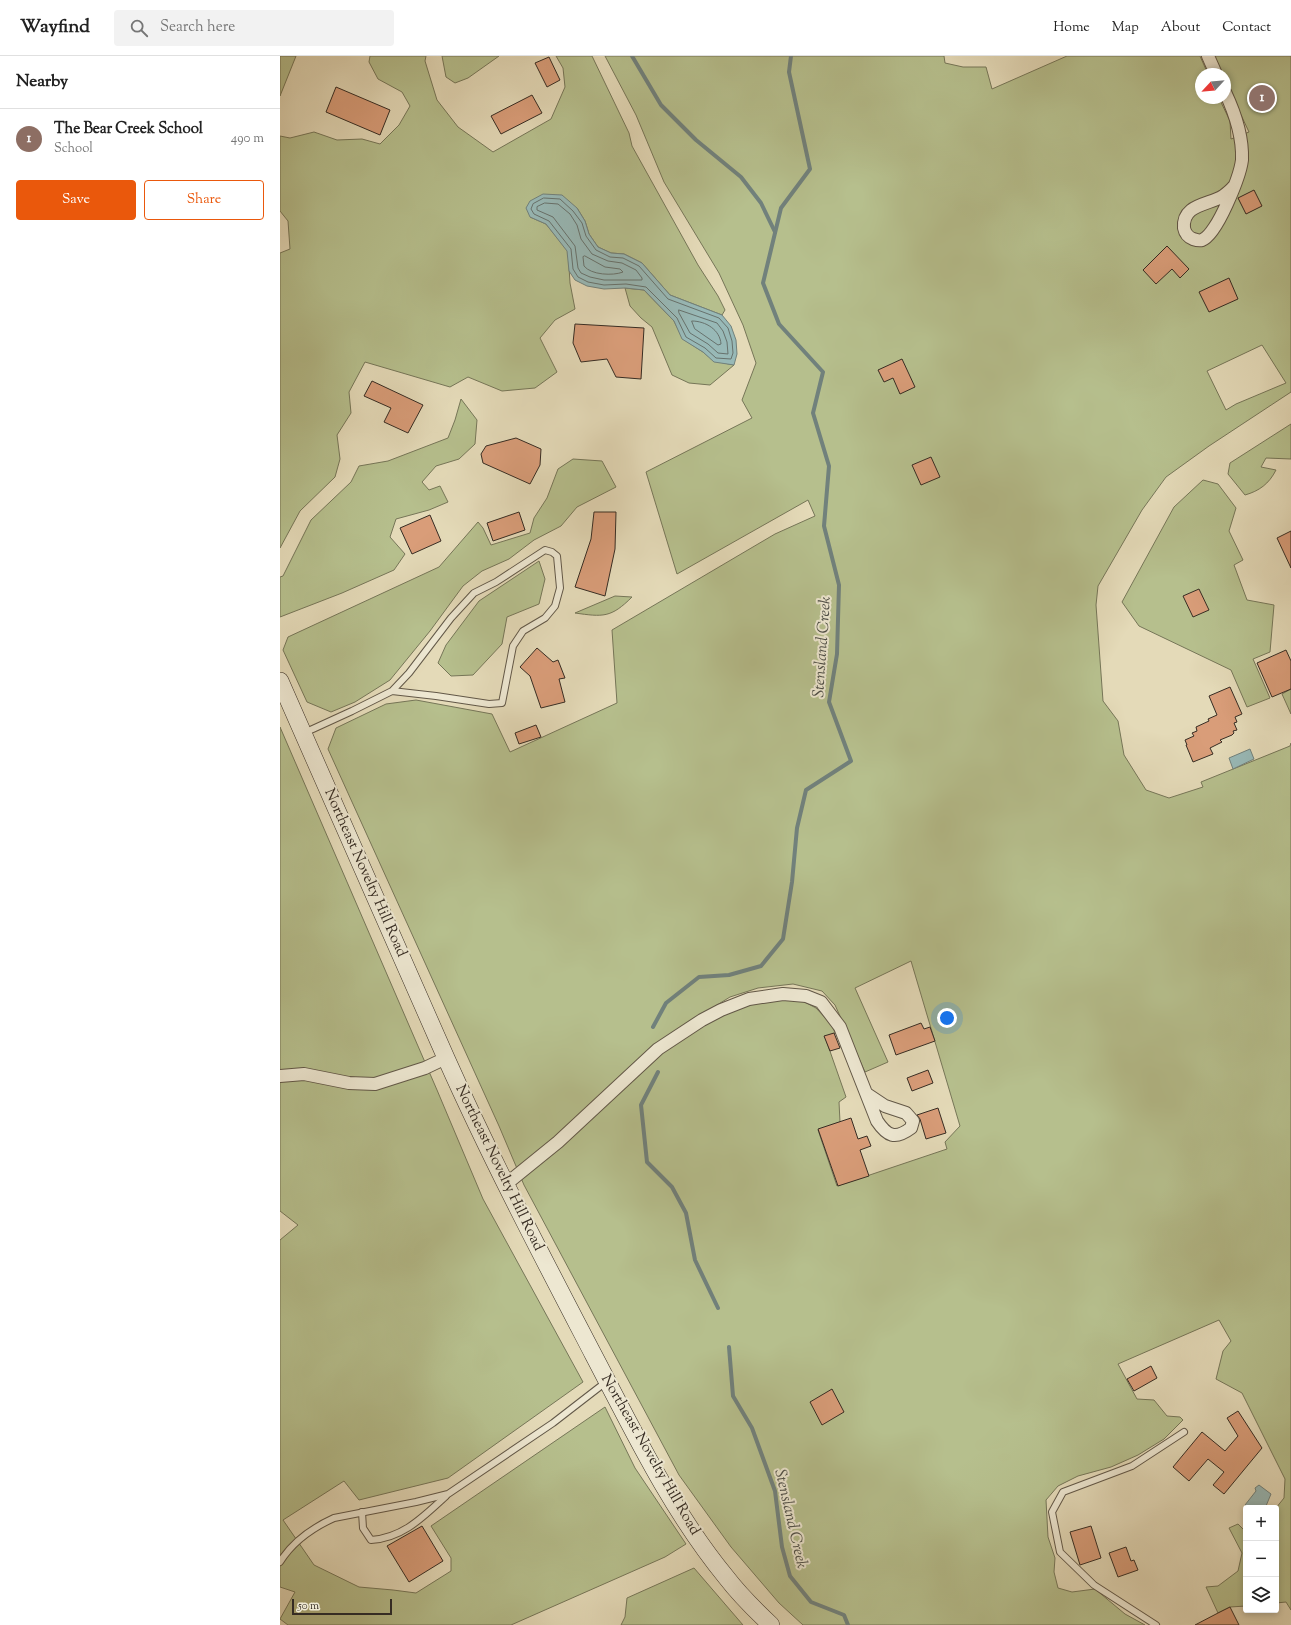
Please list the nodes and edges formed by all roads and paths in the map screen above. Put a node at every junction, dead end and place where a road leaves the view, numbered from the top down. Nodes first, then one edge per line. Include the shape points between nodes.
1 (1208, 56) edge
2 (1213, 68) edge
3 (1229, 104) edge
4 (1234, 186) junction
5 (280, 681) edge
6 (392, 691) junction
7 (303, 733) junction
8 (446, 1058) junction
9 (280, 1076) edge
10 (867, 1094) dead end
11 (505, 1186) junction
12 (608, 1381) junction
13 (1184, 1432) dead end
14 (448, 1494) junction
15 (362, 1512) junction
16 (280, 1562) edge
17 (771, 1625) edge
18 (1156, 1625) edge

1 - 2 street
3 - 4 street via 1242,144 1242,160
4 - 4 street via 1222,196 1195,206 1187,214 1184,225 1189,237 1198,241 1210,234
5 - 7 main road, Northeast Novelty Hill Road
6 - 6 lane via 489,704 502,703 513,646 523,631 545,618 555,606 560,588 557,556 545,550 474,593
6 - 7 lane
7 - 8 main road, Northeast Novelty Hill Road
8 - 9 street via 425,1068 375,1084 304,1074
8 - 11 main road, Northeast Novelty Hill Road
10 - 11 street via 840,1027 820,1002 806,996 783,994 749,999 702,1020 658,1049 558,1142
11 - 12 main road, Northeast Novelty Hill Road
12 - 14 lane via 553,1423
12 - 17 main road, Northeast Novelty Hill Road via 676,1508 726,1577
13 - 18 lane via 1132,1466 1063,1492 1052,1512 1060,1552 1094,1586
14 - 15 lane
14 - 15 lane via 404,1531 384,1539 370,1540 363,1528
15 - 16 lane via 334,1518 322,1524 304,1535

